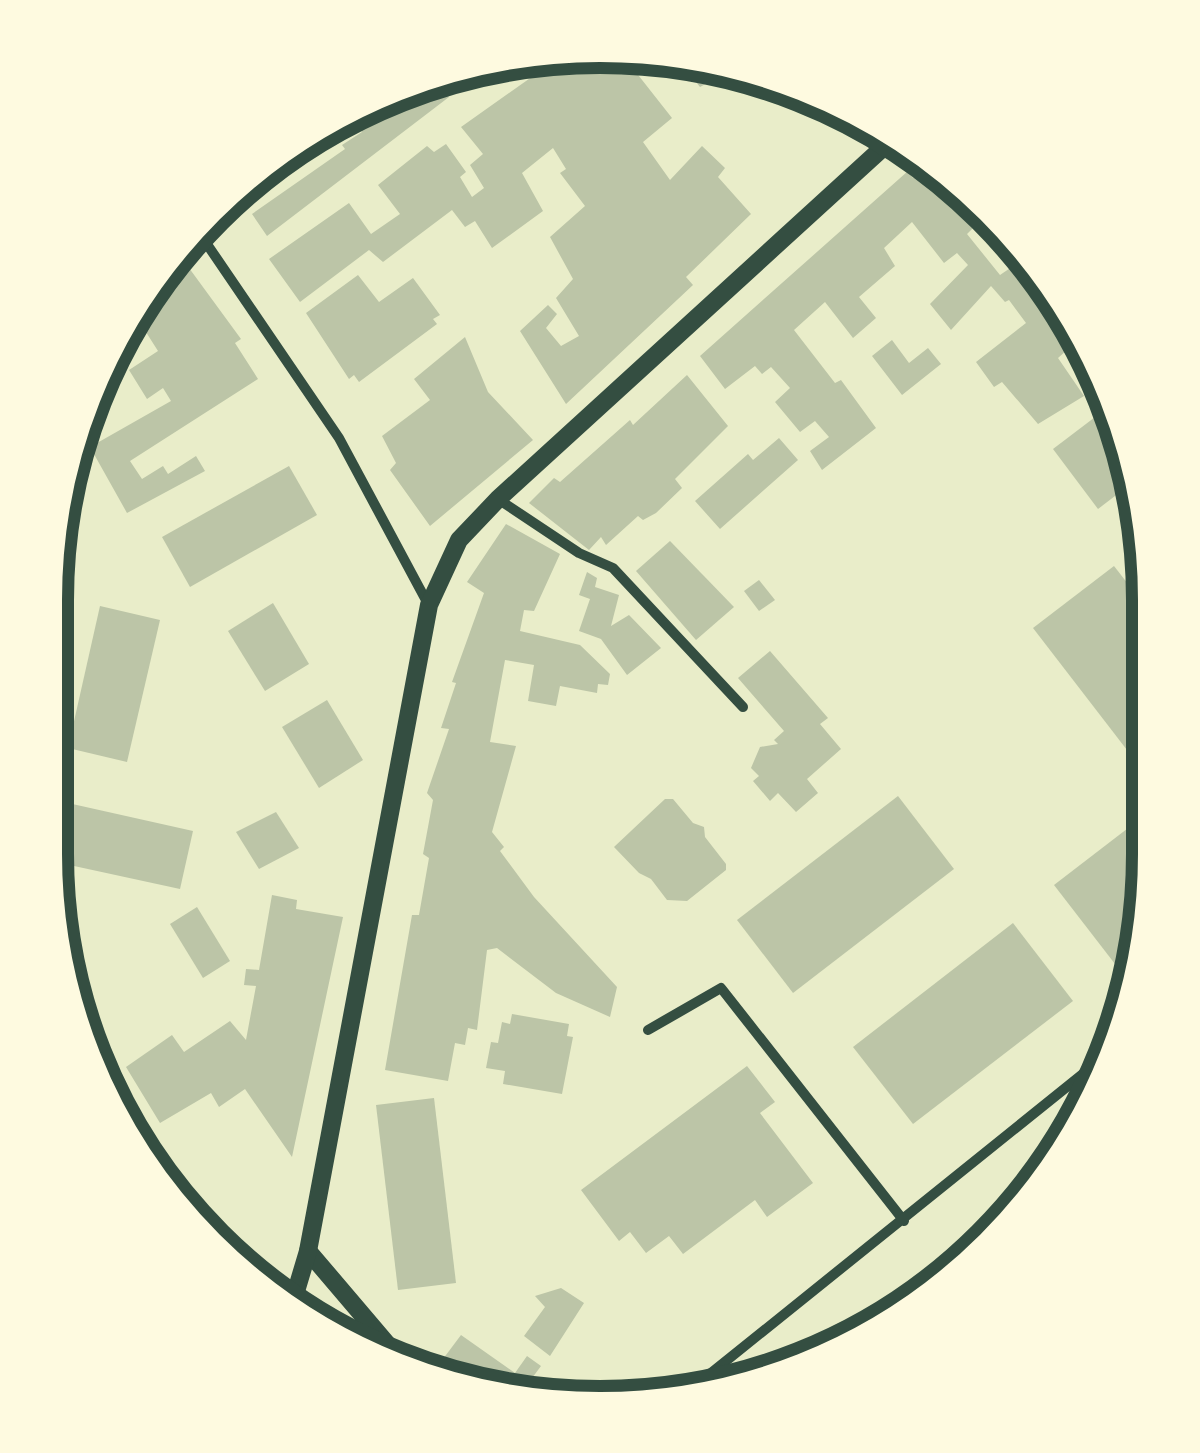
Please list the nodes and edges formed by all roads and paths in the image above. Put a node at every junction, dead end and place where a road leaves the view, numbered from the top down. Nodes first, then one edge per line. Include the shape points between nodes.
1 (882, 149) edge
2 (206, 242) edge
3 (498, 499) junction
4 (429, 605) junction
5 (742, 707) dead end
6 (648, 1030) dead end
7 (1085, 1072) edge
8 (904, 1221) junction
9 (308, 1251) junction
10 (296, 1290) edge
11 (383, 1339) edge
12 (711, 1373) edge

1 - 3 street
2 - 4 street via 339,438
3 - 4 street via 459,540
3 - 5 street via 612,568
4 - 9 street
6 - 8 street via 721,988
7 - 8 street
8 - 12 street
9 - 10 street
9 - 11 street

